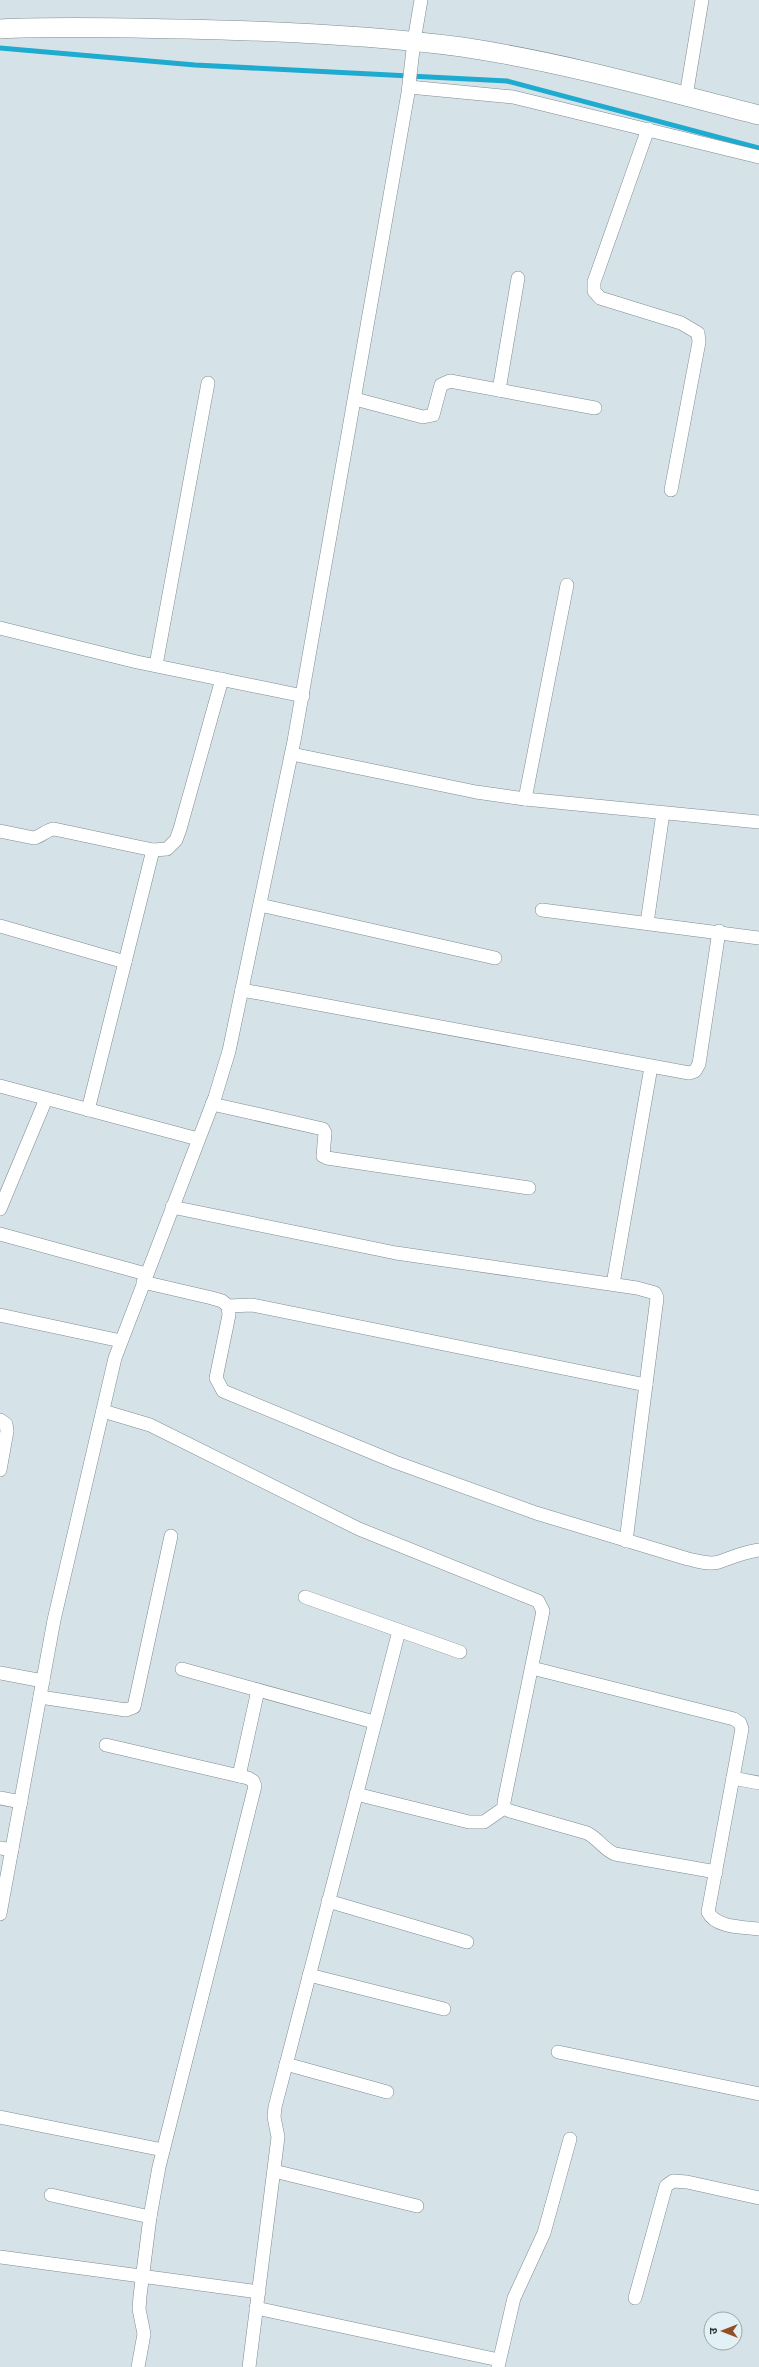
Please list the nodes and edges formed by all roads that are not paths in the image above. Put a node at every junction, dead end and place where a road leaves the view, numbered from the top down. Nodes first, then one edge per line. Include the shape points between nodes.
1 (421, 0) edge
2 (702, 0) edge
3 (0, 29) edge
4 (413, 45) junction
5 (410, 84) junction
6 (686, 96) junction
7 (759, 114) edge
8 (648, 129) junction
9 (759, 156) edge
10 (518, 278) dead end
11 (208, 383) dead end
12 (499, 390) junction
13 (355, 399) junction
14 (595, 408) dead end
15 (671, 490) dead end
16 (567, 585) dead end
17 (0, 628) edge
18 (156, 665) junction
19 (222, 679) junction
20 (303, 696) junction
21 (292, 754) junction
22 (525, 799) junction
23 (663, 813) junction
24 (759, 822) edge
25 (0, 831) edge
26 (153, 850) junction
27 (260, 905) junction
28 (542, 910) dead end
29 (647, 922) junction
30 (0, 926) edge
31 (719, 931) junction
32 (759, 938) edge
33 (496, 958) dead end
34 (125, 962) junction
35 (242, 990) junction
36 (651, 1068) junction
37 (0, 1086) edge
38 (46, 1099) junction
39 (212, 1104) junction
40 (88, 1110) junction
41 (198, 1139) junction
42 (529, 1188) dead end
43 (1, 1203) edge
44 (172, 1208) junction
45 (0, 1234) edge
46 (145, 1278) junction
47 (614, 1284) junction
48 (228, 1306) junction
49 (0, 1315) edge
50 (121, 1341) junction
51 (646, 1385) junction
52 (103, 1411) junction
53 (0, 1420) edge
54 (0, 1470) edge
55 (171, 1536) dead end
56 (626, 1541) junction
57 (759, 1550) edge
58 (305, 1597) dead end
59 (399, 1631) junction
60 (460, 1652) dead end
61 (532, 1668) junction
62 (182, 1669) dead end
63 (0, 1672) edge
64 (43, 1681) junction
65 (258, 1690) junction
66 (40, 1697) junction
67 (374, 1722) junction
68 (106, 1745) dead end
69 (239, 1776) junction
70 (733, 1778) junction
71 (759, 1783) edge
72 (356, 1794) junction
73 (0, 1798) edge
74 (21, 1802) junction
75 (504, 1808) junction
76 (6, 1849) edge
77 (716, 1872) junction
78 (328, 1901) junction
79 (0, 1914) edge
80 (759, 1929) edge
81 (467, 1942) dead end
82 (309, 1975) junction
83 (444, 2009) dead end
84 (558, 2052) dead end
85 (286, 2064) junction
86 (387, 2092) dead end
87 (759, 2094) edge
88 (0, 2117) edge
89 (570, 2139) dead end
90 (163, 2150) junction
91 (274, 2171) junction
92 (51, 2195) dead end
93 (759, 2198) edge
94 (417, 2206) dead end
95 (150, 2217) junction
96 (0, 2257) edge
97 (142, 2276) junction
98 (259, 2292) junction
99 (635, 2298) dead end
100 (256, 2308) junction
101 (499, 2364) edge
102 (138, 2367) edge
103 (248, 2367) edge

1 - 4 street
2 - 6 street
3 - 4 street via 52,27 230,30 388,38
4 - 5 street
4 - 6 street via 554,64
5 - 8 street via 513,97
5 - 13 street
6 - 7 street
8 - 9 street
8 - 15 street via 594,282 594,291 600,298 681,323 698,333 699,342
10 - 12 street
11 - 18 street
12 - 13 street via 445,382 441,385 433,415 423,417
12 - 14 street
13 - 20 street
16 - 22 street
17 - 18 street
18 - 19 street
19 - 20 street
19 - 26 street via 176,840 167,849
20 - 21 street
21 - 22 street via 476,792
21 - 27 street
22 - 23 street
23 - 24 street
23 - 29 street
25 - 26 street via 34,838 54,829
26 - 34 street
27 - 33 street
27 - 35 street
28 - 29 street
29 - 31 street
30 - 34 street
31 - 32 street
31 - 36 street via 699,1064 695,1071 689,1074
34 - 40 street
35 - 36 street
35 - 39 street via 229,1051
36 - 47 street
37 - 38 street
38 - 40 street
38 - 43 street
39 - 41 street
39 - 42 street via 323,1129 323,1156 327,1158
40 - 41 street
41 - 44 street
44 - 46 street
44 - 47 street via 396,1253
45 - 46 street
46 - 48 street via 212,1298
46 - 50 street
47 - 51 street via 648,1290 655,1293 658,1298
48 - 51 street via 252,1305
48 - 56 street via 229,1315 216,1378 223,1391 395,1462 536,1514
49 - 50 street
50 - 52 street
51 - 56 street
52 - 61 street via 150,1425 359,1529 538,1601 543,1611
52 - 64 street via 54,1620
53 - 54 street via 6,1424 7,1431
55 - 66 street via 134,1707 126,1710
56 - 57 street via 706,1563
58 - 59 street
59 - 60 street
59 - 67 street
61 - 70 street via 734,1719 742,1729
61 - 75 street
62 - 65 street
63 - 64 street
64 - 66 street
65 - 67 street
65 - 69 street
66 - 74 street
67 - 72 street
68 - 69 street
69 - 90 street via 252,1781 255,1786
70 - 71 street
70 - 77 street
72 - 75 street via 470,1822 484,1822
72 - 78 street
73 - 74 street
74 - 76 street
75 - 77 street via 587,1833 598,1838 605,1849 615,1854
76 - 79 street
77 - 80 street via 708,1912 711,1919 720,1923
78 - 81 street
78 - 82 street
82 - 83 street
82 - 85 street
84 - 87 street
85 - 86 street
85 - 91 street via 274,2107 278,2137
88 - 90 street
89 - 101 street via 544,2233 514,2298
90 - 95 street
91 - 94 street
91 - 98 street
92 - 95 street
93 - 99 street via 687,2182 673,2181 666,2186
95 - 97 street
96 - 97 street
97 - 98 street
97 - 102 street via 139,2309 144,2334
98 - 100 street
100 - 101 street
100 - 103 street

